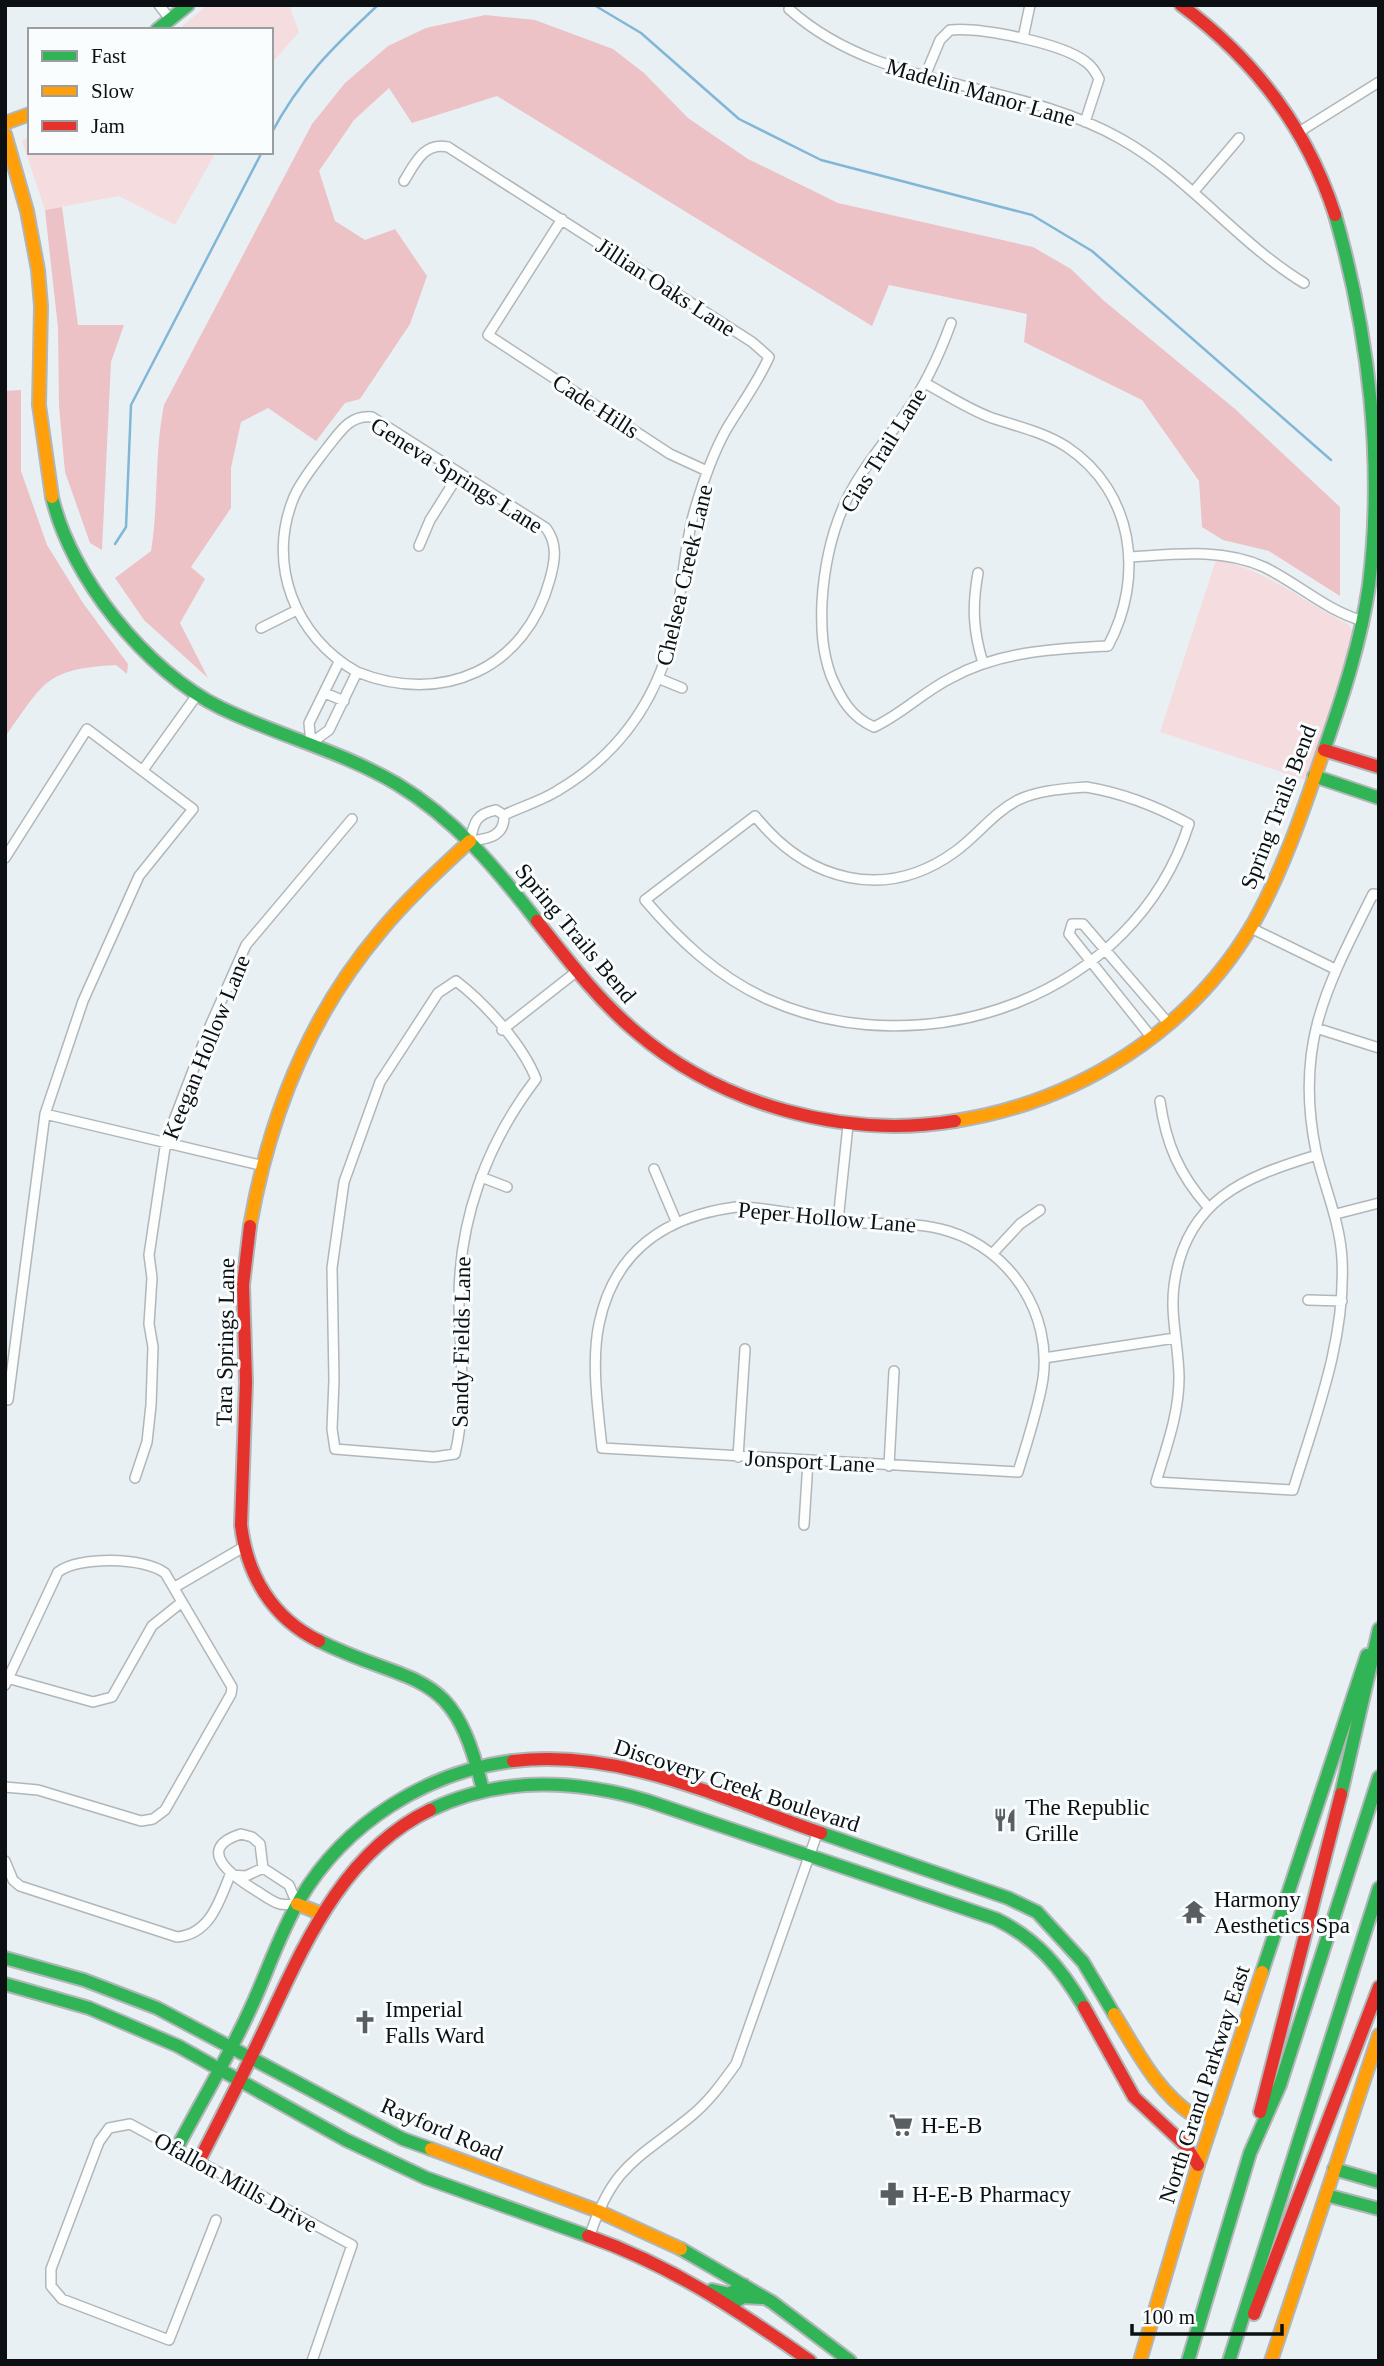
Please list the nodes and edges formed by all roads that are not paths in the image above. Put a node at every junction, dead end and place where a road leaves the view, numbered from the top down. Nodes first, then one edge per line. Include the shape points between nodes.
1 (159, 5) edge
2 (188, 5) edge
3 (1030, 5) edge
4 (1181, 5) edge
5 (789, 9) dead end
6 (170, 19) junction
7 (159, 28) edge
8 (1023, 38) junction
9 (925, 76) junction
10 (1378, 86) edge
11 (28, 115) edge
12 (1085, 122) junction
13 (5, 123) edge
14 (1299, 132) junction
15 (5, 134) edge
16 (1239, 138) dead end
17 (404, 181) dead end
18 (1195, 190) junction
19 (562, 219) junction
20 (1304, 283) dead end
21 (951, 323) dead end
22 (769, 358) joint
23 (925, 383) junction
24 (707, 471) junction
25 (459, 474) junction
26 (1378, 497) edge
27 (419, 546) dead end
28 (1131, 557) junction
29 (978, 573) dead end
30 (297, 610) junction
31 (1363, 621) junction
32 (261, 628) dead end
33 (339, 662) junction
34 (984, 663) junction
35 (357, 672) junction
36 (660, 679) junction
37 (682, 688) dead end
38 (325, 692) junction
39 (197, 695) junction
40 (344, 701) junction
41 (311, 743) junction
42 (1324, 750) junction
43 (1379, 767) edge
44 (143, 770) junction
45 (1314, 776) junction
46 (1379, 798) edge
47 (504, 815) junction
48 (352, 819) dead end
49 (470, 841) junction
50 (5, 858) edge
51 (1376, 895) edge
52 (1251, 928) junction
53 (1106, 948) junction
54 (1090, 962) junction
55 (1335, 969) junction
56 (576, 972) junction
57 (1168, 1024) junction
58 (1316, 1028) junction
59 (502, 1030) junction
60 (1152, 1038) junction
61 (1379, 1048) edge
62 (1160, 1101) dead end
63 (46, 1114) junction
64 (848, 1125) junction
65 (166, 1141) junction
66 (1317, 1155) junction
67 (260, 1165) junction
68 (654, 1169) dead end
69 (481, 1177) junction
70 (507, 1187) dead end
71 (1379, 1203) edge
72 (1208, 1207) junction
73 (1040, 1210) dead end
74 (1336, 1214) junction
75 (677, 1221) junction
76 (838, 1221) junction
77 (993, 1253) junction
78 (1308, 1300) dead end
79 (1342, 1301) junction
80 (1175, 1338) junction
81 (745, 1349) dead end
82 (1044, 1359) junction
83 (894, 1371) dead end
84 (8, 1400) dead end
85 (602, 1448) joint
86 (738, 1457) junction
87 (808, 1461) junction
88 (889, 1466) junction
89 (1018, 1472) joint
90 (135, 1479) dead end
91 (804, 1525) dead end
92 (242, 1548) junction
93 (175, 1587) junction
94 (182, 1602) junction
95 (1379, 1622) edge
96 (1379, 1629) edge
97 (6, 1681) edge
98 (478, 1766) junction
99 (1379, 1777) edge
100 (677, 1785) junction
101 (5, 1787) edge
102 (482, 1791) junction
103 (668, 1808) junction
104 (818, 1831) junction
105 (808, 1855) junction
106 (5, 1861) edge
107 (263, 1868) junction
108 (230, 1875) junction
109 (1379, 1888) edge
110 (297, 1904) junction
111 (321, 1914) junction
112 (5, 1958) edge
113 (5, 1984) edge
114 (1379, 1987) edge
115 (1379, 2035) edge
116 (232, 2046) junction
117 (251, 2056) junction
118 (218, 2066) junction
119 (241, 2078) junction
120 (1216, 2112) junction
121 (177, 2148) junction
122 (1250, 2153) junction
123 (200, 2161) junction
124 (1198, 2165) junction
125 (1334, 2169) junction
126 (1379, 2182) edge
127 (1326, 2195) junction
128 (1379, 2209) edge
129 (598, 2211) junction
130 (216, 2220) dead end
131 (590, 2235) junction
132 (744, 2285) junction
133 (705, 2289) junction
134 (766, 2298) junction
135 (731, 2305) junction
136 (312, 2361) edge
137 (810, 2361) edge
138 (850, 2361) edge
139 (1140, 2361) edge
140 (1188, 2361) edge
141 (1231, 2361) edge
142 (1271, 2361) edge

1 - 6 street
2 - 6 main road
3 - 8 street
4 - 14 main road, Spring Trails Bend via 1261,79
5 - 9 street, Madelin Manor Lane via 838,46
6 - 7 main road
8 - 9 street via 950,30 940,40
8 - 12 street via 1085,60 1093,69 1099,79
9 - 12 street, Madelin Manor Lane
10 - 14 street
11 - 13 main road
12 - 18 street, Madelin Manor Lane via 1121,139
14 - 26 main road, Spring Trails Bend via 1337,218 1348,261 1371,385
15 - 39 main road, Spring Trails Bend via 28,209 40,290 39,415 55,511 97,598 149,658
16 - 18 street
17 - 19 street, Jillian Oaks Lane via 423,152 439,145 448,147
18 - 20 street, Madelin Manor Lane via 1284,271
19 - 22 street, Jillian Oaks Lane via 752,342
19 - 24 street, Cade Hills via 488,335 670,454
21 - 23 street, Cias Trail Lane
22 - 24 street, Chelsea Creek Lane
23 - 28 street via 990,417 1065,446 1085,461 1101,477 1125,521
23 - 34 street, Cias Trail Lane via 846,502 833,533 823,580 821,631 828,668 857,720 874,727 951,677
24 - 36 street, Chelsea Creek Lane
25 - 27 street
25 - 30 street, Geneva Springs Lane via 372,416 349,421 307,472 288,515 285,576
25 - 35 street, Geneva Springs Lane via 546,528 553,537 552,570 537,616 500,659 459,679 424,686
26 - 31 main road, Spring Trails Bend
28 - 31 street via 1201,553 1247,560 1332,611
28 - 34 street via 1124,609 1108,646 1050,648
29 - 34 street via 973,633
30 - 32 street
30 - 33 street via 319,643
31 - 42 main road, Spring Trails Bend
33 - 35 street
33 - 38 street
35 - 40 street
36 - 37 street
36 - 47 street, Chelsea Creek Lane via 610,753 554,793
38 - 40 street
38 - 41 street via 309,723
39 - 41 main road, Spring Trails Bend
39 - 44 street
40 - 41 street via 329,730
41 - 49 main road, Spring Trails Bend via 382,774 417,796
42 - 43 main road
42 - 45 main road, Spring Trails Bend
44 - 50 street via 87,729
44 - 63 street via 192,809 139,876 83,1001
45 - 46 main road
45 - 52 main road, Spring Trails Bend via 1278,877
47 - 49 street, Chelsea Creek Lane via 505,824 490,839
47 - 49 street, Chelsea Creek Lane via 496,810 484,812 474,821
48 - 65 street, Keegan Hollow Lane via 246,946
49 - 56 main road, Spring Trails Bend
49 - 67 main road, Tara Springs Lane via 380,931 337,988 287,1085
51 - 55 street
52 - 55 street
52 - 57 main road, Spring Trails Bend via 1224,965
53 - 54 street
53 - 54 street via 1083,924 1072,924 1069,934
53 - 54 street via 1155,894 1189,824 1117,792 1086,787 1050,790 1019,800 935,864 884,879 832,874 807,864 773,838 755,816 645,900 694,952 729,978 766,999 845,1023 882,1028 963,1021 1040,993
53 - 57 street
54 - 60 street
55 - 58 street
56 - 59 street
56 - 64 main road, Spring Trails Bend via 622,1021 665,1055 729,1091 799,1115
57 - 60 main road, Spring Trails Bend
58 - 61 street
58 - 66 street via 1307,1083
59 - 69 street, Sandy Fields Lane via 528,1059 536,1079 508,1118
59 - 69 street, Sandy Fields Lane via 475,996 456,981 438,993 380,1082 344,1182 332,1268 335,1449 434,1457 456,1454 462,1373 461,1259
60 - 64 main road, Spring Trails Bend via 1115,1064 1050,1098 983,1119 920,1126
62 - 72 street via 1173,1157
63 - 65 street
63 - 84 street
64 - 76 street
65 - 67 street
65 - 90 street, Keegan Hollow Lane via 149,1255 151,1405 147,1442
66 - 72 street via 1265,1171 1233,1187
66 - 74 street
67 - 92 main road, Tara Springs Lane via 244,1273
68 - 75 street
69 - 70 street
71 - 74 street
72 - 80 street via 1188,1238 1179,1263 1174,1288
73 - 77 street
74 - 79 street
75 - 76 street, Peper Hollow Lane via 736,1207
75 - 85 street, Peper Hollow Lane via 646,1242 623,1268 606,1300 598,1326 597,1359
76 - 77 street, Peper Hollow Lane via 947,1231
77 - 82 street, Peper Hollow Lane via 1023,1286 1040,1328
78 - 79 street
79 - 80 street via 1337,1344 1293,1490 1156,1482 1175,1420 1179,1378
80 - 82 street
81 - 86 street
82 - 89 street, Peper Hollow Lane via 1043,1379
83 - 88 street
85 - 86 street, Jonsport Lane
86 - 87 street, Jonsport Lane
87 - 88 street, Jonsport Lane
87 - 91 street
88 - 89 street, Jonsport Lane
92 - 93 street
92 - 98 main road, Tara Springs Lane via 256,1585 282,1615 313,1638 420,1679 441,1696 467,1730
93 - 94 street
93 - 97 street via 165,1573 148,1564 69,1564 52,1581
94 - 97 street via 152,1626 112,1697 93,1702
94 - 101 street via 232,1686 165,1810 141,1821 38,1790
95 - 120 main road, North Grand Parkway East
96 - 122 main road
98 - 100 main road, Discovery Creek Boulevard via 577,1759 618,1765
98 - 102 main road, Tara Springs Lane
98 - 110 main road, Discovery Creek Boulevard via 391,1802 343,1844
99 - 122 main road via 1280,2085
100 - 103 main road
100 - 104 main road, Discovery Creek Boulevard
102 - 103 main road, Discovery Creek Boulevard via 575,1784
102 - 111 main road, Discovery Creek Boulevard via 432,1810 385,1838 339,1886
103 - 105 main road, Discovery Creek Boulevard
104 - 105 street
104 - 120 main road, Discovery Creek Boulevard via 1037,1912 1083,1962 1169,2098 1194,2116
105 - 124 main road, Discovery Creek Boulevard via 998,1921 1052,1956 1135,2099 1186,2143
105 - 129 street via 736,2064 689,2118 627,2165
106 - 108 street via 20,1886 177,1937 197,1933 214,1914
107 - 108 street via 246,1876
107 - 108 street via 260,1844 240,1834 222,1846 219,1857
107 - 110 street via 289,1885
108 - 110 street via 278,1904
109 - 141 main road
110 - 111 main road
110 - 116 main road, Discovery Creek Boulevard
111 - 117 main road, Discovery Creek Boulevard
112 - 116 main road, Rayford Road via 109,1989
113 - 118 main road, Rayford Road via 119,2019
114 - 141 main road via 1240,2351
115 - 125 main road
116 - 117 main road, Rayford Road
116 - 118 main road, Discovery Creek Boulevard
117 - 119 main road, Discovery Creek Boulevard
117 - 129 main road, Rayford Road via 403,2139
118 - 119 main road, Rayford Road
118 - 121 main road, Discovery Creek Boulevard
119 - 123 main road, Discovery Creek Boulevard
119 - 131 main road, Rayford Road via 398,2166
120 - 124 main road, North Grand Parkway East
121 - 123 street, Ofallon Mills Drive
121 - 130 street, Ofallon Mills Drive via 130,2124 105,2131 51,2269 49,2281 54,2291 70,2302 169,2340
122 - 140 main road
123 - 136 street, Ofallon Mills Drive via 352,2245
124 - 139 main road, North Grand Parkway East
125 - 126 main road
125 - 127 main road
127 - 128 main road
127 - 142 main road
129 - 131 street
129 - 132 main road, Rayford Road via 681,2249
131 - 133 main road, Rayford Road
132 - 133 main road via 729,2294
132 - 134 main road, Rayford Road
133 - 135 main road, Rayford Road
134 - 135 main road via 743,2297
134 - 138 main road, Rayford Road
135 - 137 main road, Rayford Road

